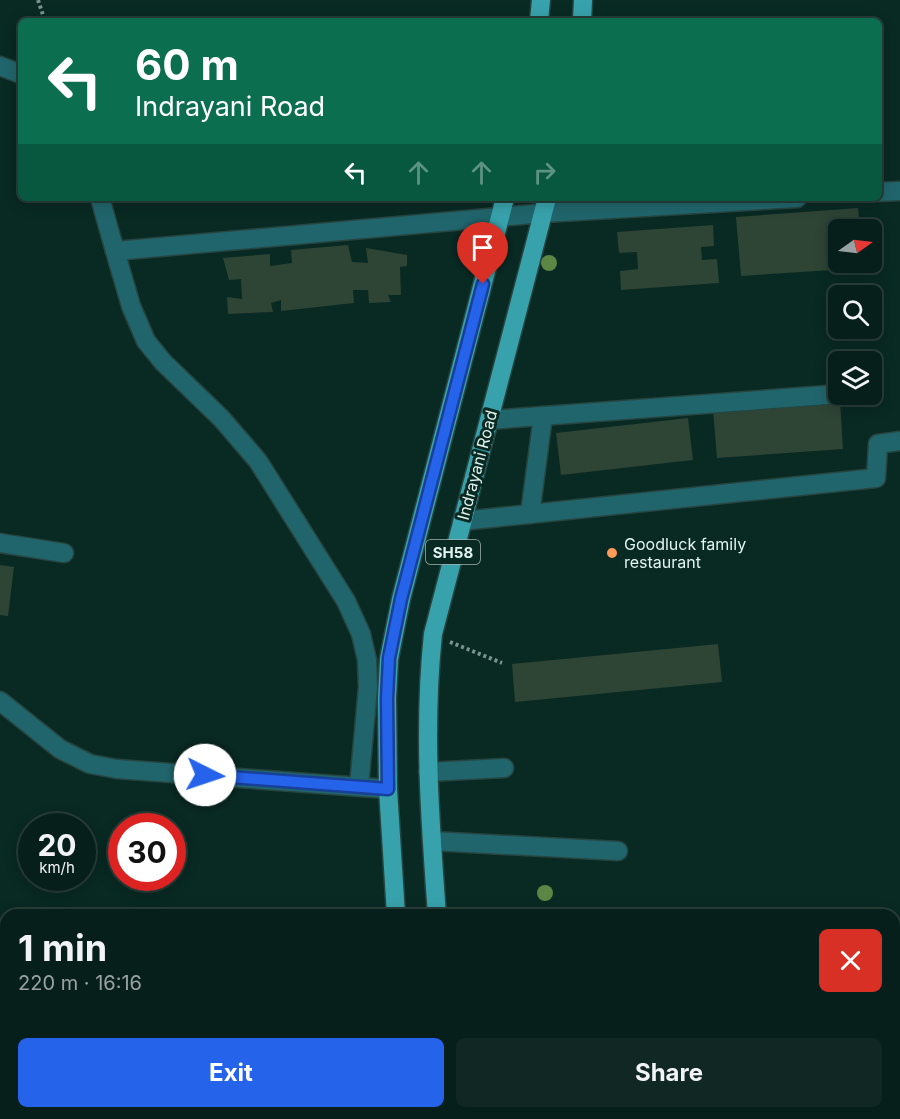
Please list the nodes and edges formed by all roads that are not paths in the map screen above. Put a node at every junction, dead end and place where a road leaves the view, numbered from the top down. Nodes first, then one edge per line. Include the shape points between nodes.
1 (541, 0) edge
2 (583, 0) edge
3 (539, 18) edge
4 (582, 18) edge
5 (0, 66) edge
6 (18, 73) edge
7 (900, 191) edge
8 (882, 192) edge
9 (101, 201) edge
10 (504, 201) edge
11 (702, 201) edge
12 (546, 206) edge
13 (501, 218) junction
14 (115, 251) junction
15 (827, 395) dead end
16 (543, 416) junction
17 (489, 420) junction
18 (900, 441) edge
19 (530, 514) junction
20 (462, 521) junction
21 (0, 543) edge
22 (64, 553) dead end
23 (0, 701) edge
24 (504, 768) dead end
25 (428, 772) junction
26 (359, 786) junction
27 (388, 789) junction
28 (432, 841) junction
29 (618, 851) dead end
30 (396, 909) edge
31 (436, 909) edge

1 - 3 main road
2 - 4 main road
5 - 6 street
7 - 8 street
9 - 14 street
10 - 13 main road, SH58
11 - 12 street
12 - 13 street
12 - 17 main road, Indrayani Road / SH58
13 - 14 street
13 - 27 main road, SH58 via 389,658
14 - 26 street via 146,341 258,461 346,601 361,634 367,660
15 - 16 street
16 - 17 street
16 - 19 street
17 - 20 main road, Indrayani Road / SH58
18 - 19 street via 878,444 876,478
19 - 20 street
20 - 25 main road, Indrayani Road / SH58 via 433,634 428,685
21 - 22 street
23 - 26 street via 60,749 90,764
24 - 25 street
25 - 28 main road, Indrayani Road / SH58
26 - 27 street
27 - 30 main road, SH58
28 - 29 street
28 - 31 main road, Indrayani Road / SH58

